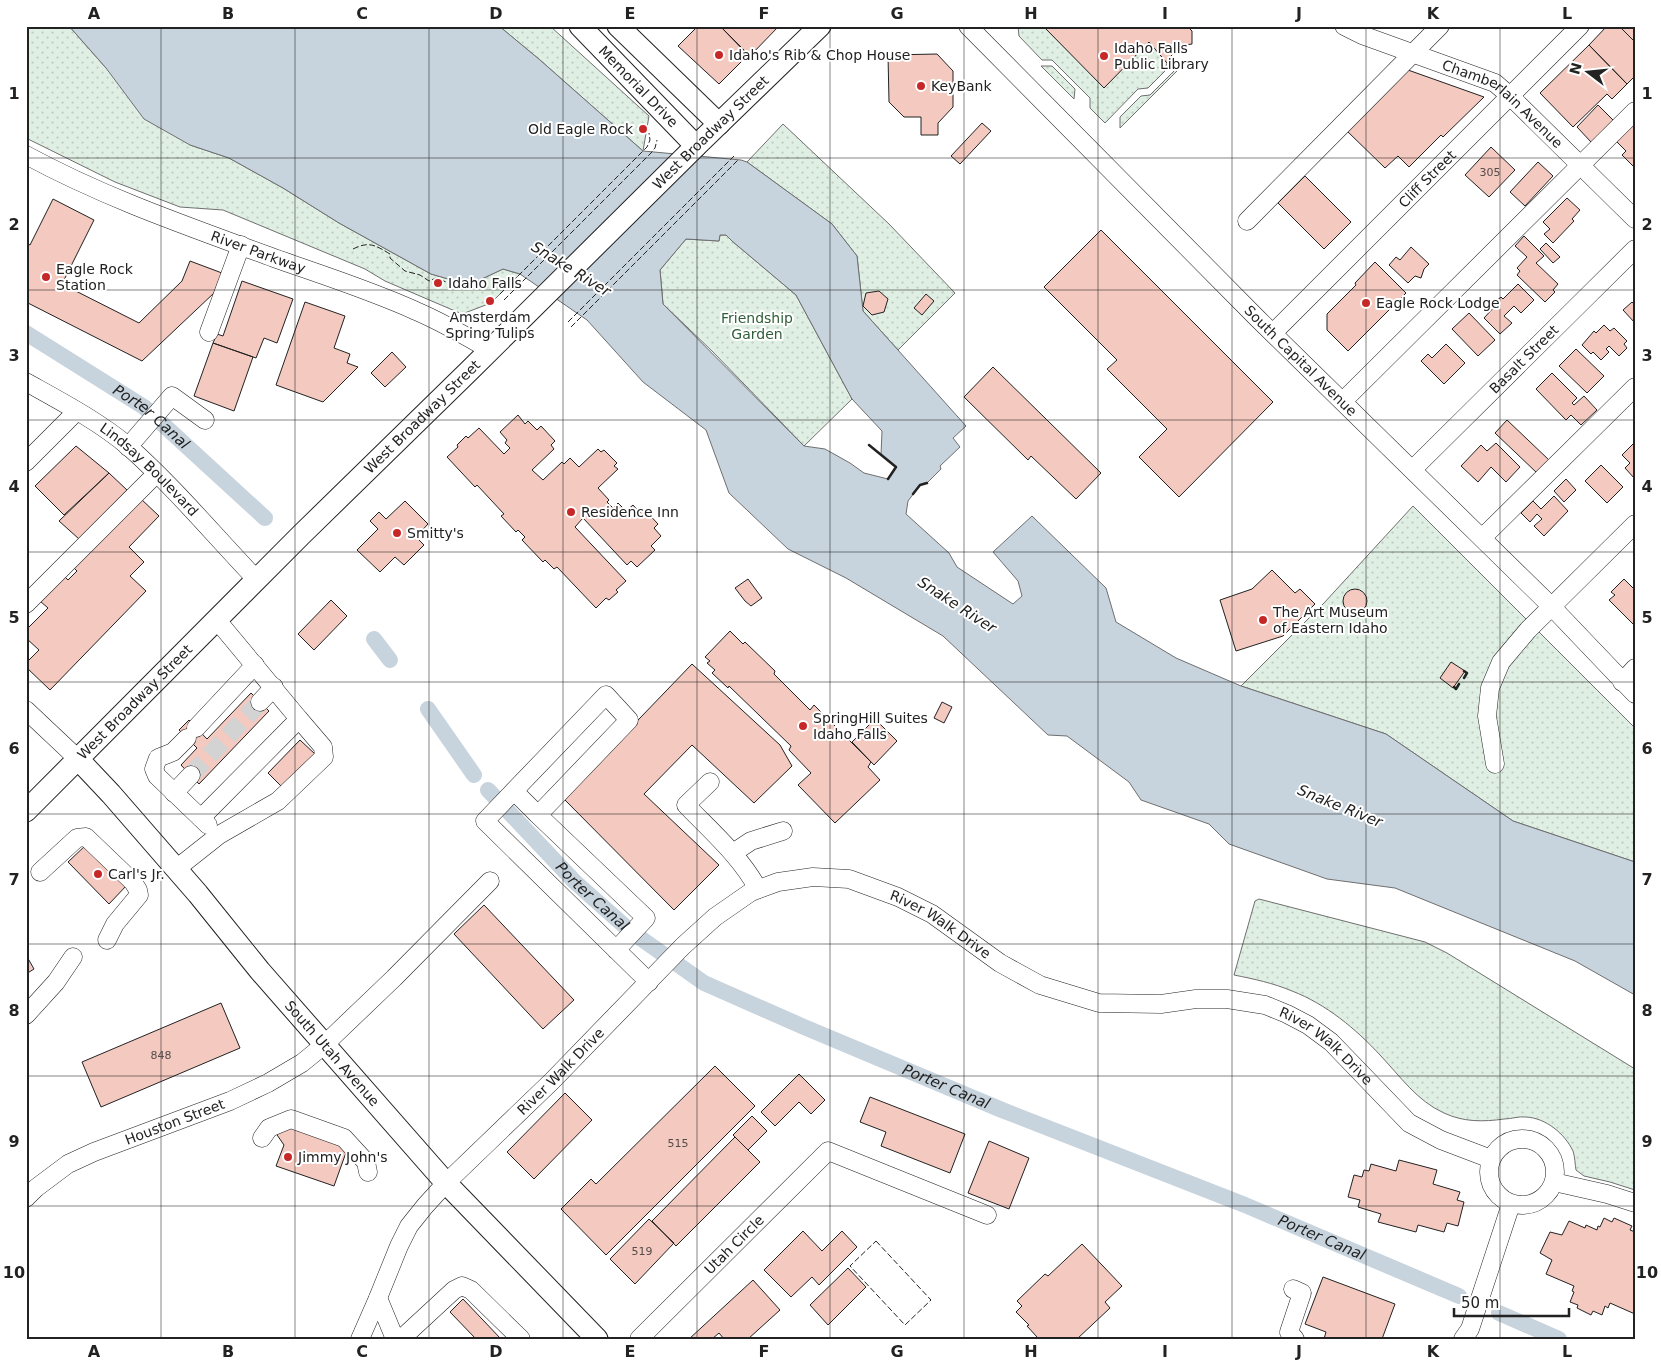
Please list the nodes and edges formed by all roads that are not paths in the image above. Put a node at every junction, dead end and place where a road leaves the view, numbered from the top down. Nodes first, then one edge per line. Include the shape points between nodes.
1 (580, 26) edge
2 (618, 26) edge
3 (820, 26) edge
4 (968, 26) edge
5 (1344, 26) edge
6 (1440, 26) edge
7 (1580, 26) edge
8 (1414, 54) junction
9 (1510, 96) junction
10 (1635, 111) edge
11 (719, 124) junction
12 (691, 151) junction
13 (26, 155) edge
14 (1581, 165) junction
15 (1635, 219) edge
16 (1247, 221) dead end
17 (241, 245) junction
18 (1635, 249) edge
19 (209, 332) dead end
20 (1273, 333) junction
21 (490, 350) junction
22 (26, 382) edge
23 (1635, 387) edge
24 (1343, 402) junction
25 (76, 412) junction
26 (205, 420) dead end
27 (128, 447) junction
28 (26, 462) edge
29 (1413, 469) junction
30 (156, 474) junction
31 (1635, 524) edge
32 (1482, 538) junction
33 (256, 579) junction
34 (26, 604) edge
35 (1552, 607) junction
36 (216, 619) junction
37 (256, 666) junction
38 (1635, 668) edge
39 (1622, 682) junction
40 (274, 688) junction
41 (1635, 694) edge
42 (260, 702) tunnel mouth
43 (26, 710) edge
44 (299, 719) junction
45 (78, 758) junction
46 (1495, 764) dead end
47 (191, 775) tunnel mouth
48 (710, 782) dead end
49 (514, 791) junction
50 (174, 793) junction
51 (26, 811) edge
52 (538, 815) junction
53 (201, 818) junction
54 (783, 831) dead end
55 (219, 836) junction
56 (733, 853) junction
57 (176, 869) junction
58 (40, 872) dead end
59 (490, 881) dead end
60 (758, 889) junction
61 (107, 940) dead end
62 (616, 950) junction
63 (73, 957) dead end
64 (653, 978) junction
65 (26, 1015) edge
66 (324, 1045) junction
67 (262, 1138) dead end
68 (1491, 1159) junction
69 (368, 1172) dead end
70 (1554, 1182) junction
71 (446, 1184) junction
72 (26, 1198) edge
73 (1635, 1202) edge
74 (1511, 1204) junction
75 (987, 1215) dead end
76 (1293, 1289) dead end
77 (378, 1298) junction
78 (1470, 1330) edge
79 (360, 1339) edge
80 (395, 1339) edge
81 (402, 1339) edge
82 (521, 1339) edge
83 (597, 1339) edge
84 (639, 1339) edge
85 (1295, 1339) edge

1 - 12 main road, Memorial Drive
2 - 11 main road, Memorial Drive
3 - 11 main road, West Broadway Street
4 - 20 street, South Capital Avenue
5 - 8 street, Chamberlain Avenue
6 - 8 street
7 - 9 street, Cliff Street
8 - 9 street, Chamberlain Avenue via 1488,80
8 - 16 street
9 - 14 street, Chamberlain Avenue
9 - 20 street, Cliff Street
10 - 14 street
11 - 12 main road, West Broadway Street
12 - 21 main road, West Broadway Street
13 - 17 street, River Parkway via 120,200
14 - 15 street, Chamberlain Avenue
14 - 24 street
17 - 19 street
17 - 21 street, River Parkway via 410,308
18 - 29 street, Basalt Street
20 - 24 street, South Capital Avenue
21 - 33 main road, West Broadway Street
22 - 25 street, Lindsay Boulevard
23 - 32 street
24 - 29 street, South Capital Avenue
25 - 27 street, Lindsay Boulevard
25 - 28 street
26 - 27 street via 172,396
27 - 30 street, Lindsay Boulevard
29 - 32 street, South Capital Avenue
30 - 33 street, Lindsay Boulevard
30 - 34 street
31 - 35 street
32 - 35 street, South Capital Avenue
33 - 36 main road, West Broadway Street
35 - 39 street, South Capital Avenue
35 - 46 street via 1501,662 1490,688 1487,716
36 - 37 street
36 - 45 main road, West Broadway Street
37 - 40 street
37 - 50 street via 173,752 158,758 154,769 157,776
38 - 39 street
39 - 41 street, South Capital Avenue
40 - 42 street
40 - 44 street
43 - 45 street
44 - 53 street
44 - 55 street via 323,747 324,757 278,801
45 - 51 main road, West Broadway Street
45 - 57 main road, South Utah Avenue
47 - 50 street
48 - 56 street via 686,805
49 - 52 street
49 - 52 street via 606,695 629,720
49 - 62 street via 485,821
50 - 53 street
52 - 62 street via 646,918
53 - 55 street
54 - 56 street via 751,841
55 - 57 street
56 - 60 street
57 - 66 main road, South Utah Avenue
58 - 61 street via 77,838 86,837 134,882 139,895 115,924
59 - 66 street, Houston Street
60 - 64 street, River Walk Drive via 715,917
60 - 68 street, River Walk Drive via 813,876 848,879 898,897 932,914 1000,963 1040,985 1099,1003 1161,1004 1227,999 1264,1005 1308,1025 1331,1042 1409,1123 1441,1140
62 - 64 street
63 - 65 street via 56,982
64 - 71 street, River Walk Drive
66 - 71 main road, South Utah Avenue
66 - 72 street, Houston Street via 302,1063 230,1102 68,1164
67 - 69 street via 269,1128 291,1119 344,1138 366,1162
68 - 70 street via 1497,1150 1516,1139 1538,1142 1552,1158
68 - 74 street via 1489,1170 1494,1191
70 - 73 street
70 - 74 street via 1543,1198 1533,1204
71 - 77 street, River Walk Drive via 409,1226
71 - 83 main road, South Utah Avenue
74 - 78 street
75 - 84 street, Utah Circle via 828,1151
76 - 85 street via 1302,1293 1289,1332
77 - 79 street, River Walk Drive
77 - 80 street
81 - 82 street via 462,1286 471,1290

